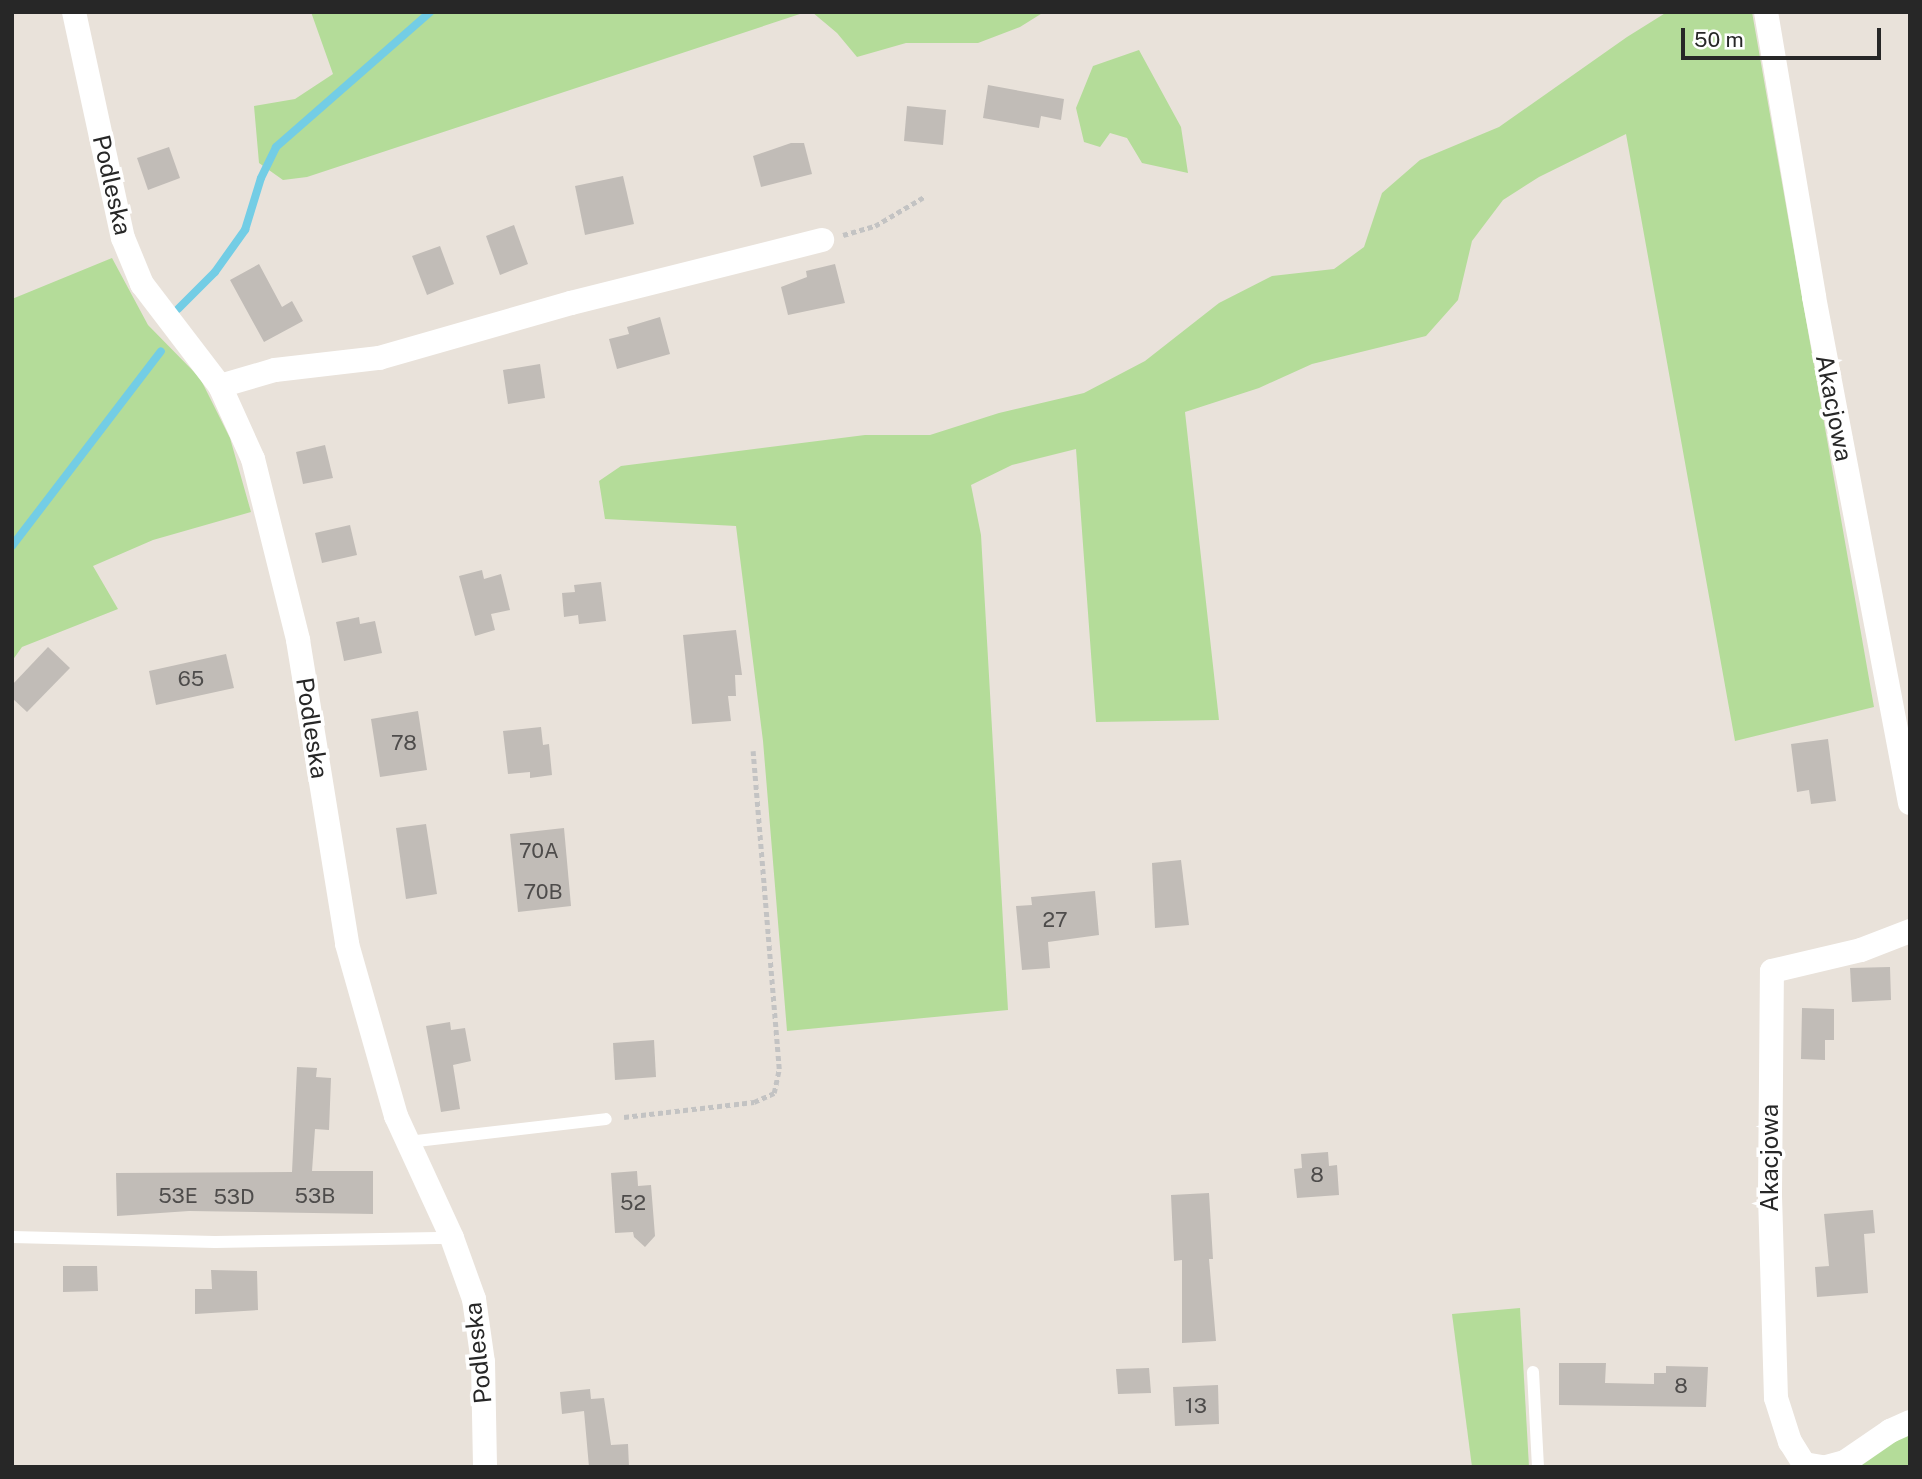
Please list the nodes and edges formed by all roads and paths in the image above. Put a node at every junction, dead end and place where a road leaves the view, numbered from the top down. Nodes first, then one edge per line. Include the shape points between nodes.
1 (74, 12) edge
2 (1766, 12) edge
3 (924, 197) dead end
4 (822, 240) joint
5 (220, 386) junction
6 (753, 751) dead end
7 (1910, 803) edge
8 (1910, 931) edge
9 (606, 1119) joint
10 (408, 1142) junction
11 (12, 1237) edge
12 (452, 1238) junction
13 (1533, 1372) dead end
14 (1910, 1422) edge
15 (485, 1467) edge
16 (1538, 1467) edge
17 (1824, 1467) edge

1 - 5 street, Podleska via 123,238 142,284
2 - 7 street, Akacjowa via 1814,297
3 - 4 path via 876,226
4 - 5 street via 571,303 379,358 275,370
5 - 10 street, Podleska via 256,472 298,640 347,944 396,1115
6 - 9 path via 779,1069 774,1093 754,1102
8 - 17 street, Akacjowa via 1861,950 1772,971 1770,1193 1776,1398 1790,1442 1804,1464
9 - 10 lane
10 - 12 street, Podleska
11 - 12 lane via 215,1242
12 - 15 street, Podleska via 474,1299 483,1362
13 - 16 lane
14 - 17 street, Akacjowa via 1890,1430 1845,1462

